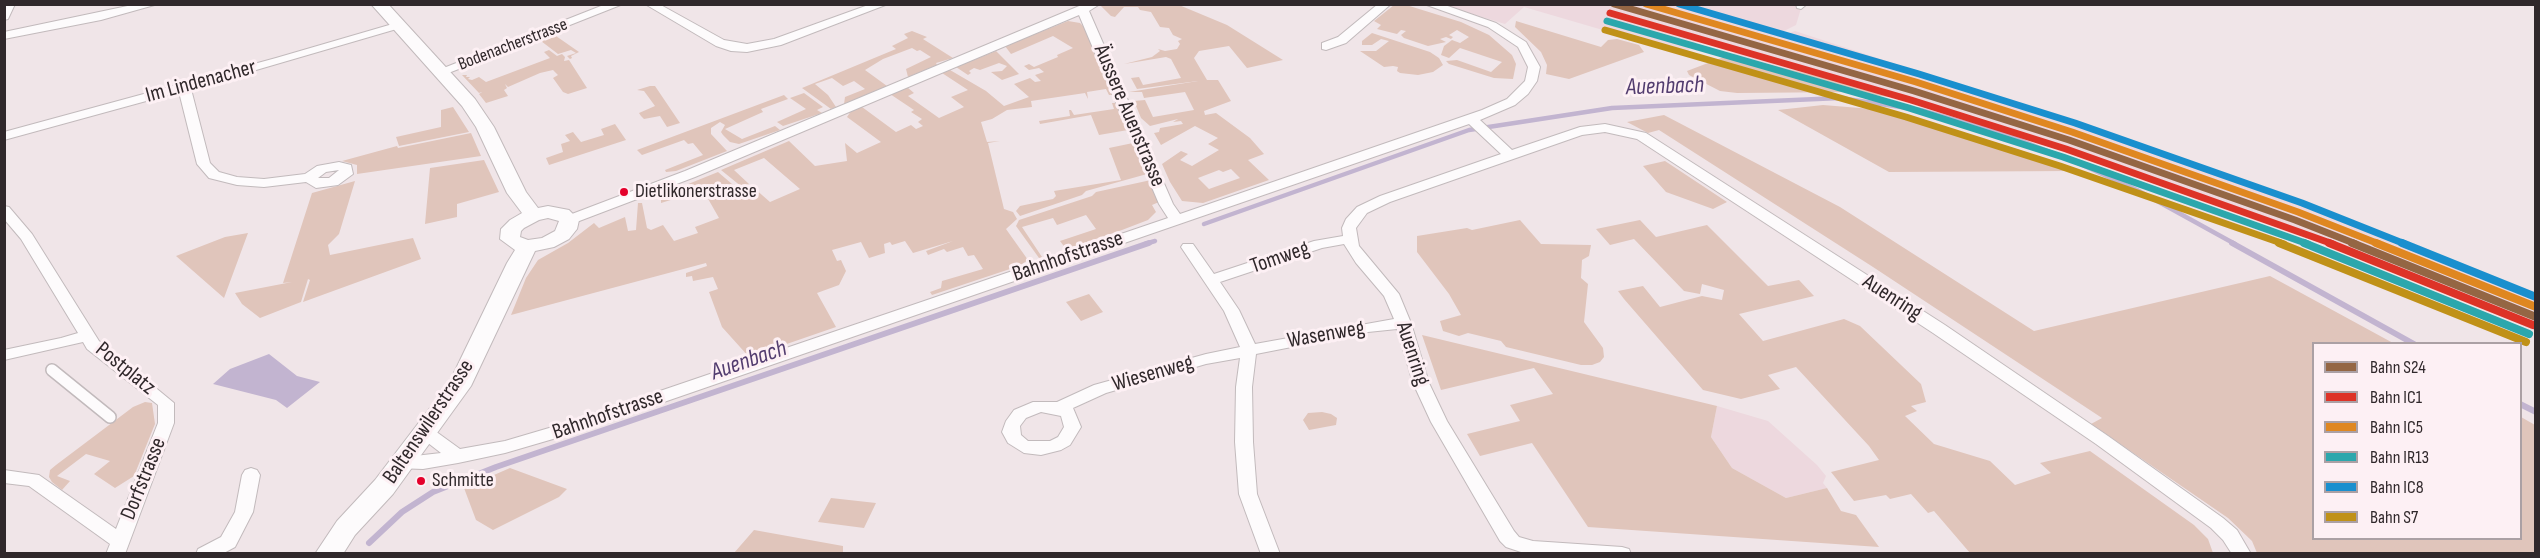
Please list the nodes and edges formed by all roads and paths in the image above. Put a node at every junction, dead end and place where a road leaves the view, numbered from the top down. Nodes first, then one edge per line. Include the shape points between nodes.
1 (10, 4) edge
2 (153, 4) edge
3 (379, 4) edge
4 (618, 4) edge
5 (650, 4) edge
6 (883, 4) edge
7 (1386, 4) edge
8 (1429, 4) edge
9 (1089, 7) edge
10 (4, 17) edge
11 (396, 26) junction
12 (4, 36) edge
13 (1326, 46) dead end
14 (442, 71) junction
15 (184, 87) junction
16 (1478, 125) junction
17 (4, 136) edge
18 (1510, 155) junction
19 (309, 178) dead end
20 (4, 210) edge
21 (532, 215) junction
22 (569, 220) junction
23 (1177, 220) junction
24 (1349, 239) junction
25 (528, 246) junction
26 (1188, 247) dead end
27 (1211, 280) junction
28 (1403, 323) junction
29 (87, 335) junction
30 (1249, 350) junction
31 (4, 355) edge
32 (52, 370) dead end
33 (166, 402) joint
34 (1059, 408) dead end
35 (110, 417) dead end
36 (425, 432) junction
37 (458, 456) junction
38 (403, 463) junction
39 (251, 475) dead end
40 (4, 476) edge
41 (117, 547) edge
42 (205, 554) edge
43 (328, 554) edge
44 (1271, 554) edge
45 (1622, 554) edge
46 (2242, 554) edge

1 - 10 street
2 - 12 street
3 - 11 main road
4 - 14 street, Bodenacherstrasse
5 - 6 street via 720,43 747,48 777,42
7 - 13 street via 1342,40
8 - 16 street, Bahnhofstrasse via 1504,31 1522,45 1532,60 1531,81 1521,95
9 - 22 street via 690,174
9 - 23 street, Äussere Auenstrasse via 1167,204
11 - 14 main road
11 - 15 street, Im Lindenacher
14 - 21 main road via 485,127
15 - 17 street, Im Lindenacher
15 - 19 street via 204,164 214,175 264,183
16 - 18 street
16 - 23 street, Bahnhofstrasse
18 - 24 street, Auenring via 1369,206 1353,219
18 - 46 street, Auenring via 1591,128 1622,130 1647,139 1920,316 2111,446 2217,523
20 - 29 street, Postplatz via 27,237
21 - 22 main road via 555,213
21 - 25 main road via 516,224 509,234 513,243
22 - 25 main road via 567,229 555,239
23 - 37 street, Bahnhofstrasse via 571,428
24 - 27 street, Tomweg via 1319,244
24 - 28 street, Auenring via 1356,254 1391,294
25 - 36 main road, Baltenswilerstrasse via 459,386
26 - 27 street
27 - 30 street via 1231,310
28 - 30 street, Wasenweg
28 - 45 street, Auenring via 1421,383 1439,422 1513,542 1533,548
29 - 31 street
29 - 33 street, Postplatz via 93,345
30 - 34 street, Wiesenweg via 1206,358 1100,389
30 - 44 street via 1244,387 1248,494
32 - 35 street
33 - 41 street, Dorfstrasse via 166,423
36 - 37 street
36 - 38 main road, Baltenswilerstrasse
37 - 38 street, Bahnhofstrasse
38 - 43 main road, Baltenswilerstrasse
39 - 42 street via 244,512 228,542
40 - 41 street via 33,480

